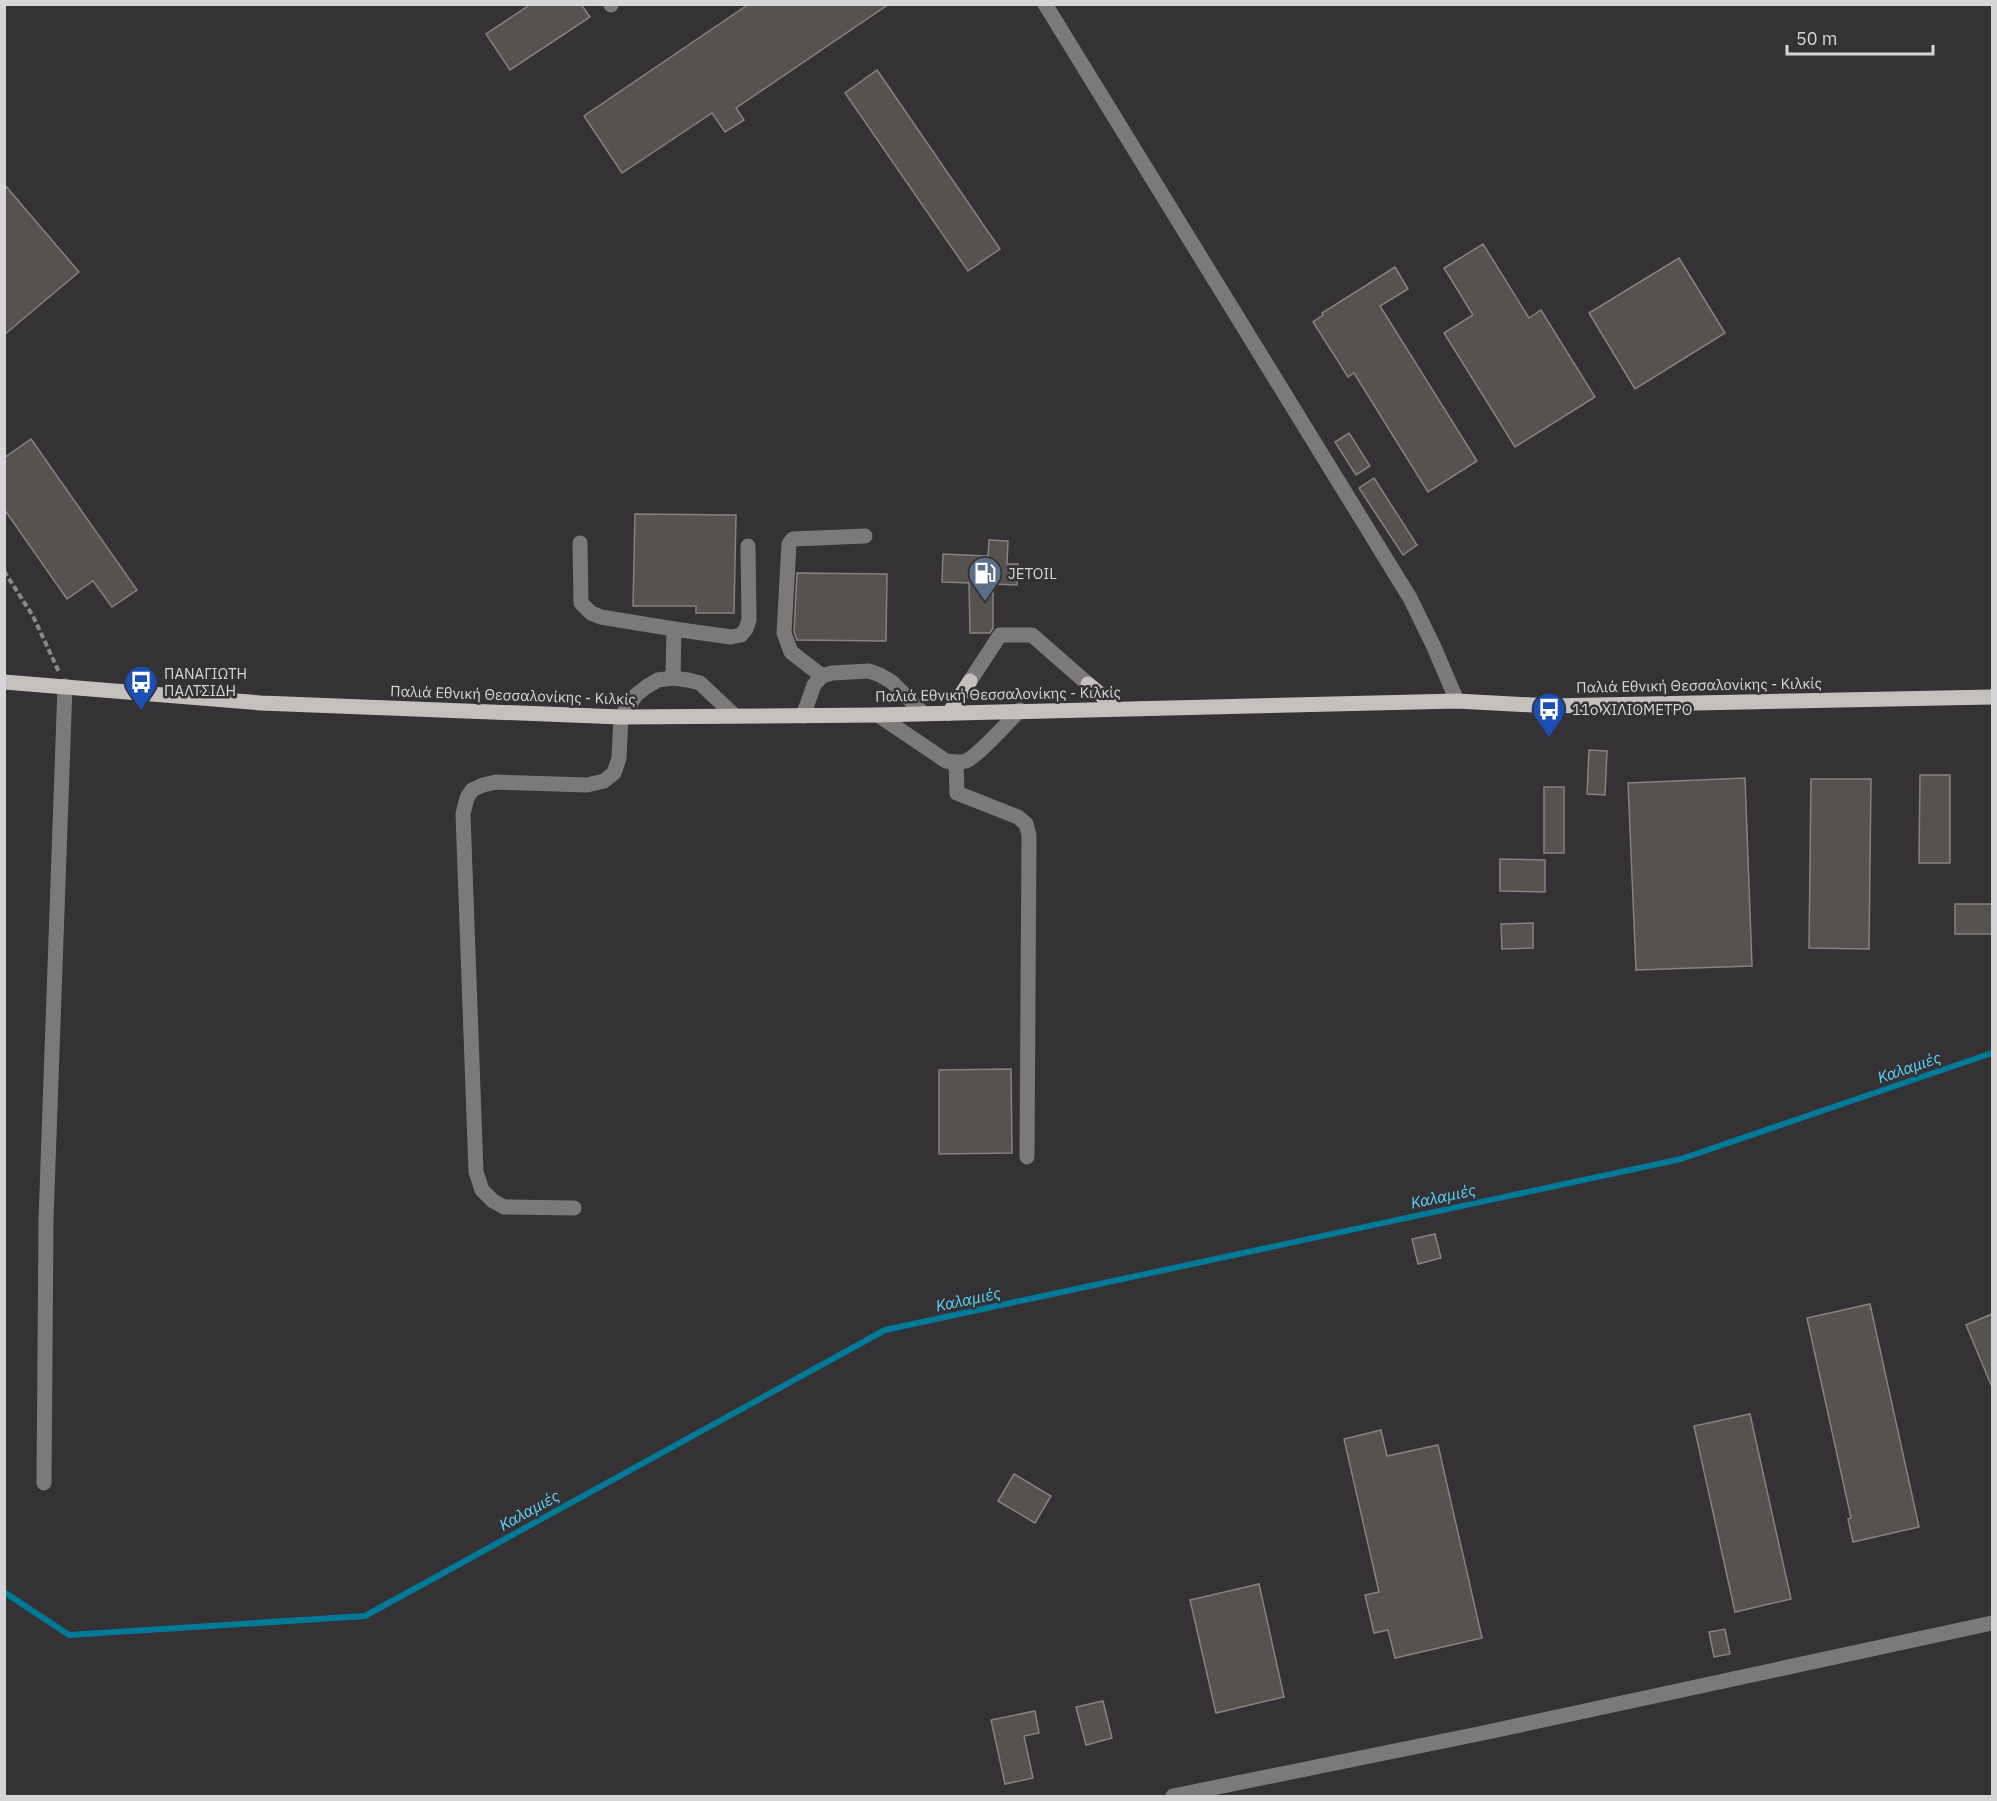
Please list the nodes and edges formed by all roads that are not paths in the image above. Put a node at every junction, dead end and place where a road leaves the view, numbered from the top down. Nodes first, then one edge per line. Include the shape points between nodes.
1 (1044, 4) edge
2 (865, 536) dead end
3 (580, 543) dead end
4 (748, 546) dead end
5 (674, 629) junction
6 (822, 676) junction
7 (673, 678) junction
8 (970, 681) joint
9 (4, 682) edge
10 (1089, 684) joint
11 (65, 686) junction
12 (1992, 698) edge
13 (1457, 701) junction
14 (1118, 709) junction
15 (1020, 710) junction
16 (923, 713) junction
17 (949, 713) junction
18 (878, 715) junction
19 (735, 716) junction
20 (803, 716) junction
21 (621, 717) junction
22 (956, 762) junction
23 (1027, 1157) dead end
24 (574, 1208) dead end
25 (44, 1483) dead end
26 (1992, 1623) edge
27 (1173, 1797) edge

1 - 13 street via 1410,598
2 - 6 street via 794,539 789,544 784,633 791,652
3 - 5 street via 580,603 584,608 601,617
4 - 5 street via 749,620 741,635
5 - 7 street
6 - 16 street via 869,671 880,675
6 - 20 street via 814,685
7 - 19 street via 700,683
7 - 21 street via 646,687
8 - 10 street via 1000,635 1032,635
8 - 17 main road
9 - 11 main road, Παλιά Εθνική Θεσσαλονίκης - Κιλκίς
10 - 14 main road
11 - 21 main road, Παλιά Εθνική Θεσσαλονίκης - Κιλκίς via 261,704
11 - 25 street via 46,1220
12 - 13 main road, Παλιά Εθνική Θεσσαλονίκης - Κιλκίς via 1550,706
13 - 14 main road, Παλιά Εθνική Θεσσαλονίκης - Κιλκίς
14 - 15 main road, Παλιά Εθνική Θεσσαλονίκης - Κιλκίς
15 - 17 main road, Παλιά Εθνική Θεσσαλονίκης - Κιλκίς
15 - 22 street via 966,761
16 - 17 main road, Παλιά Εθνική Θεσσαλονίκης - Κιλκίς
16 - 18 main road, Παλιά Εθνική Θεσσαλονίκης - Κιλκίς
18 - 20 main road, Παλιά Εθνική Θεσσαλονίκης - Κιλκίς
18 - 22 street via 946,761
19 - 20 main road, Παλιά Εθνική Θεσσαλονίκης - Κιλκίς
19 - 21 main road, Παλιά Εθνική Θεσσαλονίκης - Κιλκίς
21 - 24 street via 619,758 614,773 604,780 586,785 483,785 472,790 463,814 476,1172 482,1190 504,1207
22 - 23 street via 957,793 1018,817 1026,824 1029,835
26 - 27 street

